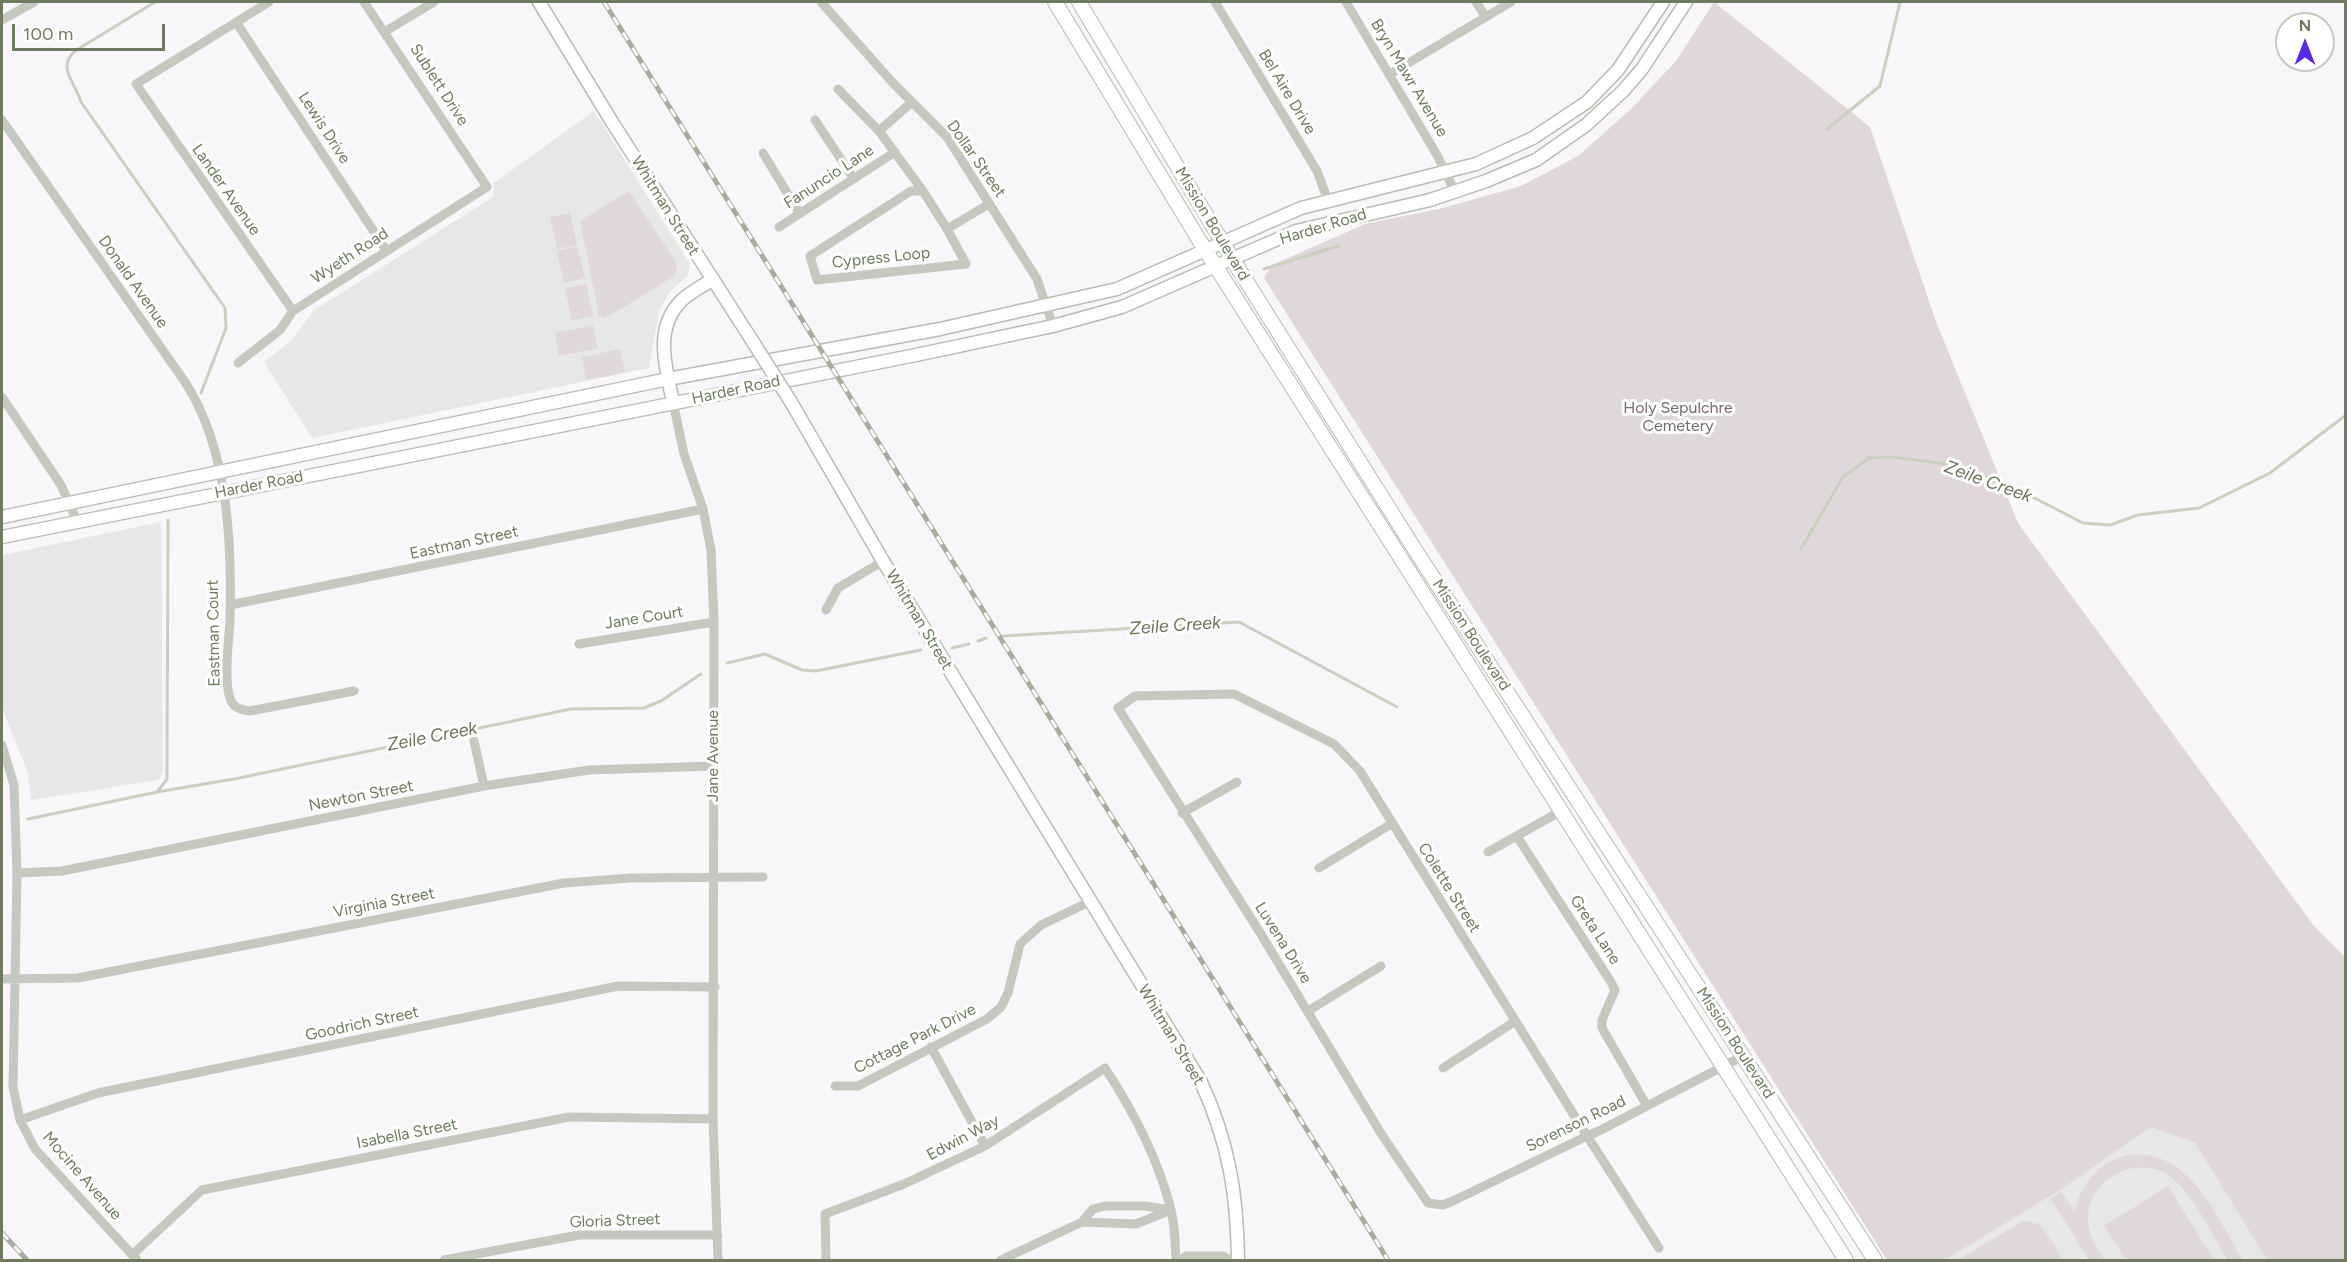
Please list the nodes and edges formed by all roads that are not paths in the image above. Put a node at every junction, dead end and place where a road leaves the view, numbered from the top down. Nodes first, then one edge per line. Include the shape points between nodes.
1 (34, 2) edge
2 (269, 2) edge
3 (364, 2) edge
4 (434, 2) edge
5 (539, 2) edge
6 (822, 2) edge
7 (1055, 2) edge
8 (1080, 2) edge
9 (1215, 2) edge
10 (1346, 2) edge
11 (1476, 2) edge
12 (1511, 2) edge
13 (1663, 2) edge
14 (1686, 2) edge
15 (1486, 16) junction
16 (2, 18) edge
17 (236, 22) junction
18 (386, 31) junction
19 (1390, 74) junction
20 (838, 89) dead end
21 (912, 102) junction
22 (2, 120) edge
23 (815, 120) dead end
24 (879, 131) junction
25 (895, 152) junction
26 (763, 153) dead end
27 (1446, 171) junction
28 (854, 179) junction
29 (487, 187) joint
30 (1454, 190) junction
31 (923, 191) junction
32 (1328, 201) junction
33 (989, 204) junction
34 (800, 214) junction
35 (779, 227) dead end
36 (947, 228) junction
37 (1223, 242) junction
38 (1204, 248) junction
39 (386, 250) junction
40 (1233, 260) junction
41 (1217, 267) junction
42 (712, 279) junction
43 (1045, 305) junction
44 (293, 312) junction
45 (1053, 326) junction
46 (238, 363) dead end
47 (668, 380) junction
48 (2, 397) edge
49 (673, 402) junction
50 (220, 472) junction
51 (225, 492) junction
52 (69, 504) junction
53 (703, 509) junction
54 (2, 517) edge
55 (78, 523) junction
56 (2, 537) edge
57 (1393, 546) junction
58 (883, 561) junction
59 (1445, 595) junction
60 (230, 605) junction
61 (826, 610) dead end
62 (714, 622) junction
63 (579, 644) dead end
64 (354, 691) dead end
65 (1118, 708) joint
66 (474, 741) dead end
67 (2, 745) edge
68 (713, 766) junction
69 (1237, 782) dead end
70 (484, 786) junction
71 (1561, 811) junction
72 (1182, 813) junction
73 (1391, 824) junction
74 (1518, 837) junction
75 (1488, 852) dead end
76 (1319, 868) dead end
77 (17, 873) junction
78 (714, 876) junction
79 (763, 877) dead end
80 (1089, 902) junction
81 (1381, 966) dead end
82 (14, 978) junction
83 (2, 979) edge
84 (715, 987) junction
85 (1308, 1011) junction
86 (1514, 1022) junction
87 (931, 1047) junction
88 (1743, 1056) junction
89 (1443, 1068) dead end
90 (1723, 1068) junction
91 (835, 1086) dead end
92 (1647, 1106) junction
93 (713, 1119) junction
94 (20, 1120) junction
95 (1587, 1136) junction
96 (985, 1146) junction
97 (1421, 1195) joint
98 (1171, 1210) junction
99 (1082, 1222) junction
100 (718, 1234) junction
101 (1659, 1248) dead end
102 (135, 1258) edge
103 (444, 1260) edge
104 (718, 1260) edge
105 (826, 1260) edge
106 (1001, 1260) edge
107 (1176, 1260) edge
108 (1181, 1260) edge
109 (1230, 1260) edge
110 (1238, 1260) edge
111 (1846, 1260) edge
112 (1875, 1260) edge

1 - 16 street
2 - 17 street
3 - 18 street, Sublett Drive
4 - 18 street
5 - 42 street, Whitman Street
6 - 21 street, Dollar Street
7 - 38 main road, Mission Boulevard
8 - 37 main road, Mission Boulevard
9 - 32 street, Bel Aire Drive via 1317,171
10 - 19 street, Bryn Mawr Avenue
11 - 15 street
12 - 15 street
13 - 27 street, Harder Road via 1618,70 1587,102 1533,138 1476,164
14 - 30 street, Harder Road via 1642,69 1586,125 1536,160
15 - 19 street
17 - 39 street, Lewis Drive
17 - 44 street, Lander Avenue via 136,84
18 - 29 street, Sublett Drive
19 - 27 street, Bryn Mawr Avenue
20 - 24 street
21 - 24 street
21 - 33 street, Dollar Street via 947,137
22 - 50 street, Donald Avenue via 192,393 206,420
23 - 28 street
24 - 25 street
25 - 28 street, Fanuncio Lane
25 - 31 street
26 - 34 street
27 - 30 street
27 - 32 street, Harder Road
28 - 34 street, Fanuncio Lane
29 - 39 street, Wyeth Road
30 - 40 street, Harder Road via 1430,200 1296,231
31 - 36 street, Cypress Loop
31 - 36 street, Cypress Loop via 911,191 810,256 817,280 966,264
32 - 37 street, Harder Road via 1293,211
33 - 36 street, Cypress Loop
33 - 43 street, Dollar Street via 1037,279
34 - 35 street, Fanuncio Lane
37 - 38 street, Harder Road
37 - 40 main road, Mission Boulevard
38 - 41 main road, Mission Boulevard
38 - 43 street, Harder Road via 1117,289
39 - 44 street, Wyeth Road
40 - 41 street, Harder Road
40 - 59 main road, Mission Boulevard
41 - 45 street, Harder Road via 1122,307
41 - 57 main road, Mission Boulevard
42 - 47 street, Jane Avenue via 683,300 667,322 664,344
42 - 58 street, Whitman Street, bridge via 791,402
43 - 45 street, Dollar Street
43 - 47 street, Harder Road via 940,329
44 - 46 street, Wyeth Road via 280,330
45 - 49 street, Harder Road
47 - 49 street, Jane Avenue
47 - 50 street, Harder Road
48 - 52 street via 61,485
49 - 51 street, Harder Road
49 - 53 street, Jane Avenue via 684,454
50 - 51 street, Eastman Court
50 - 52 street, Harder Road
51 - 55 street, Harder Road
51 - 60 street, Eastman Court
52 - 54 street, Harder Road
52 - 55 street
53 - 60 street, Eastman Street
53 - 62 street, Jane Avenue via 711,550
55 - 56 street, Harder Road
57 - 59 main road via 1404,549 1425,581
57 - 71 main road, Mission Boulevard
58 - 61 street via 838,588
58 - 80 street, Whitman Street
59 - 88 main road, Mission Boulevard
60 - 64 street, Eastman Court via 228,685 232,702 240,710 272,708
62 - 63 street, Jane Court
62 - 68 street, Jane Avenue
65 - 72 street, Luvena Drive
65 - 73 street, Colette Street via 1135,696 1224,693 1245,697 1339,748 1360,771
66 - 70 street
67 - 77 street, Mocine Avenue via 14,785
68 - 70 street, Newton Street via 589,770
68 - 78 street, Jane Avenue
69 - 72 street
70 - 77 street, Newton Street via 62,871
71 - 74 street
71 - 90 main road, Mission Boulevard
72 - 85 street, Luvena Drive
73 - 76 street
73 - 86 street, Colette Street
74 - 75 street
74 - 92 street, Greta Lane via 1611,982 1614,990 1602,1028
77 - 82 street, Mocine Avenue
78 - 79 street, Virginia Street
78 - 82 street, Virginia Street via 564,882 78,978
78 - 84 street, Jane Avenue
80 - 87 street, Cottage Park Drive via 1041,925 1020,944 1001,1007 987,1019
80 - 110 street, Whitman Street via 1188,1059 1213,1107 1233,1180
81 - 85 street
82 - 83 street, Virginia Street
82 - 94 street, Mocine Avenue via 14,1087
84 - 93 street, Jane Avenue
84 - 94 street, Goodrich Street via 618,986 98,1093
85 - 97 street, Luvena Drive
86 - 89 street
86 - 95 street, Colette Street
87 - 91 street, Cottage Park Drive via 858,1086
87 - 96 street
88 - 90 street, Sorenson Road
88 - 112 main road, Mission Boulevard
90 - 92 street, Sorenson Road
90 - 111 main road, Mission Boulevard
92 - 95 street, Sorenson Road
93 - 100 street, Jane Avenue
93 - 102 street, Isabella Street via 569,1117 202,1190
94 - 102 street, Mocine Avenue via 35,1149
95 - 97 street, Sorenson Road via 1443,1205 1428,1203
95 - 101 street, Colette Street
96 - 98 street, Edwin Way via 1105,1068 1138,1121
96 - 105 street, Edwin Way via 904,1184 825,1214
98 - 99 street via 1136,1224
98 - 99 street via 1105,1206 1093,1209
98 - 107 street
99 - 106 street
100 - 103 street, Gloria Street via 579,1234
100 - 104 street, Jane Avenue
108 - 109 street via 1186,1256 1223,1256

